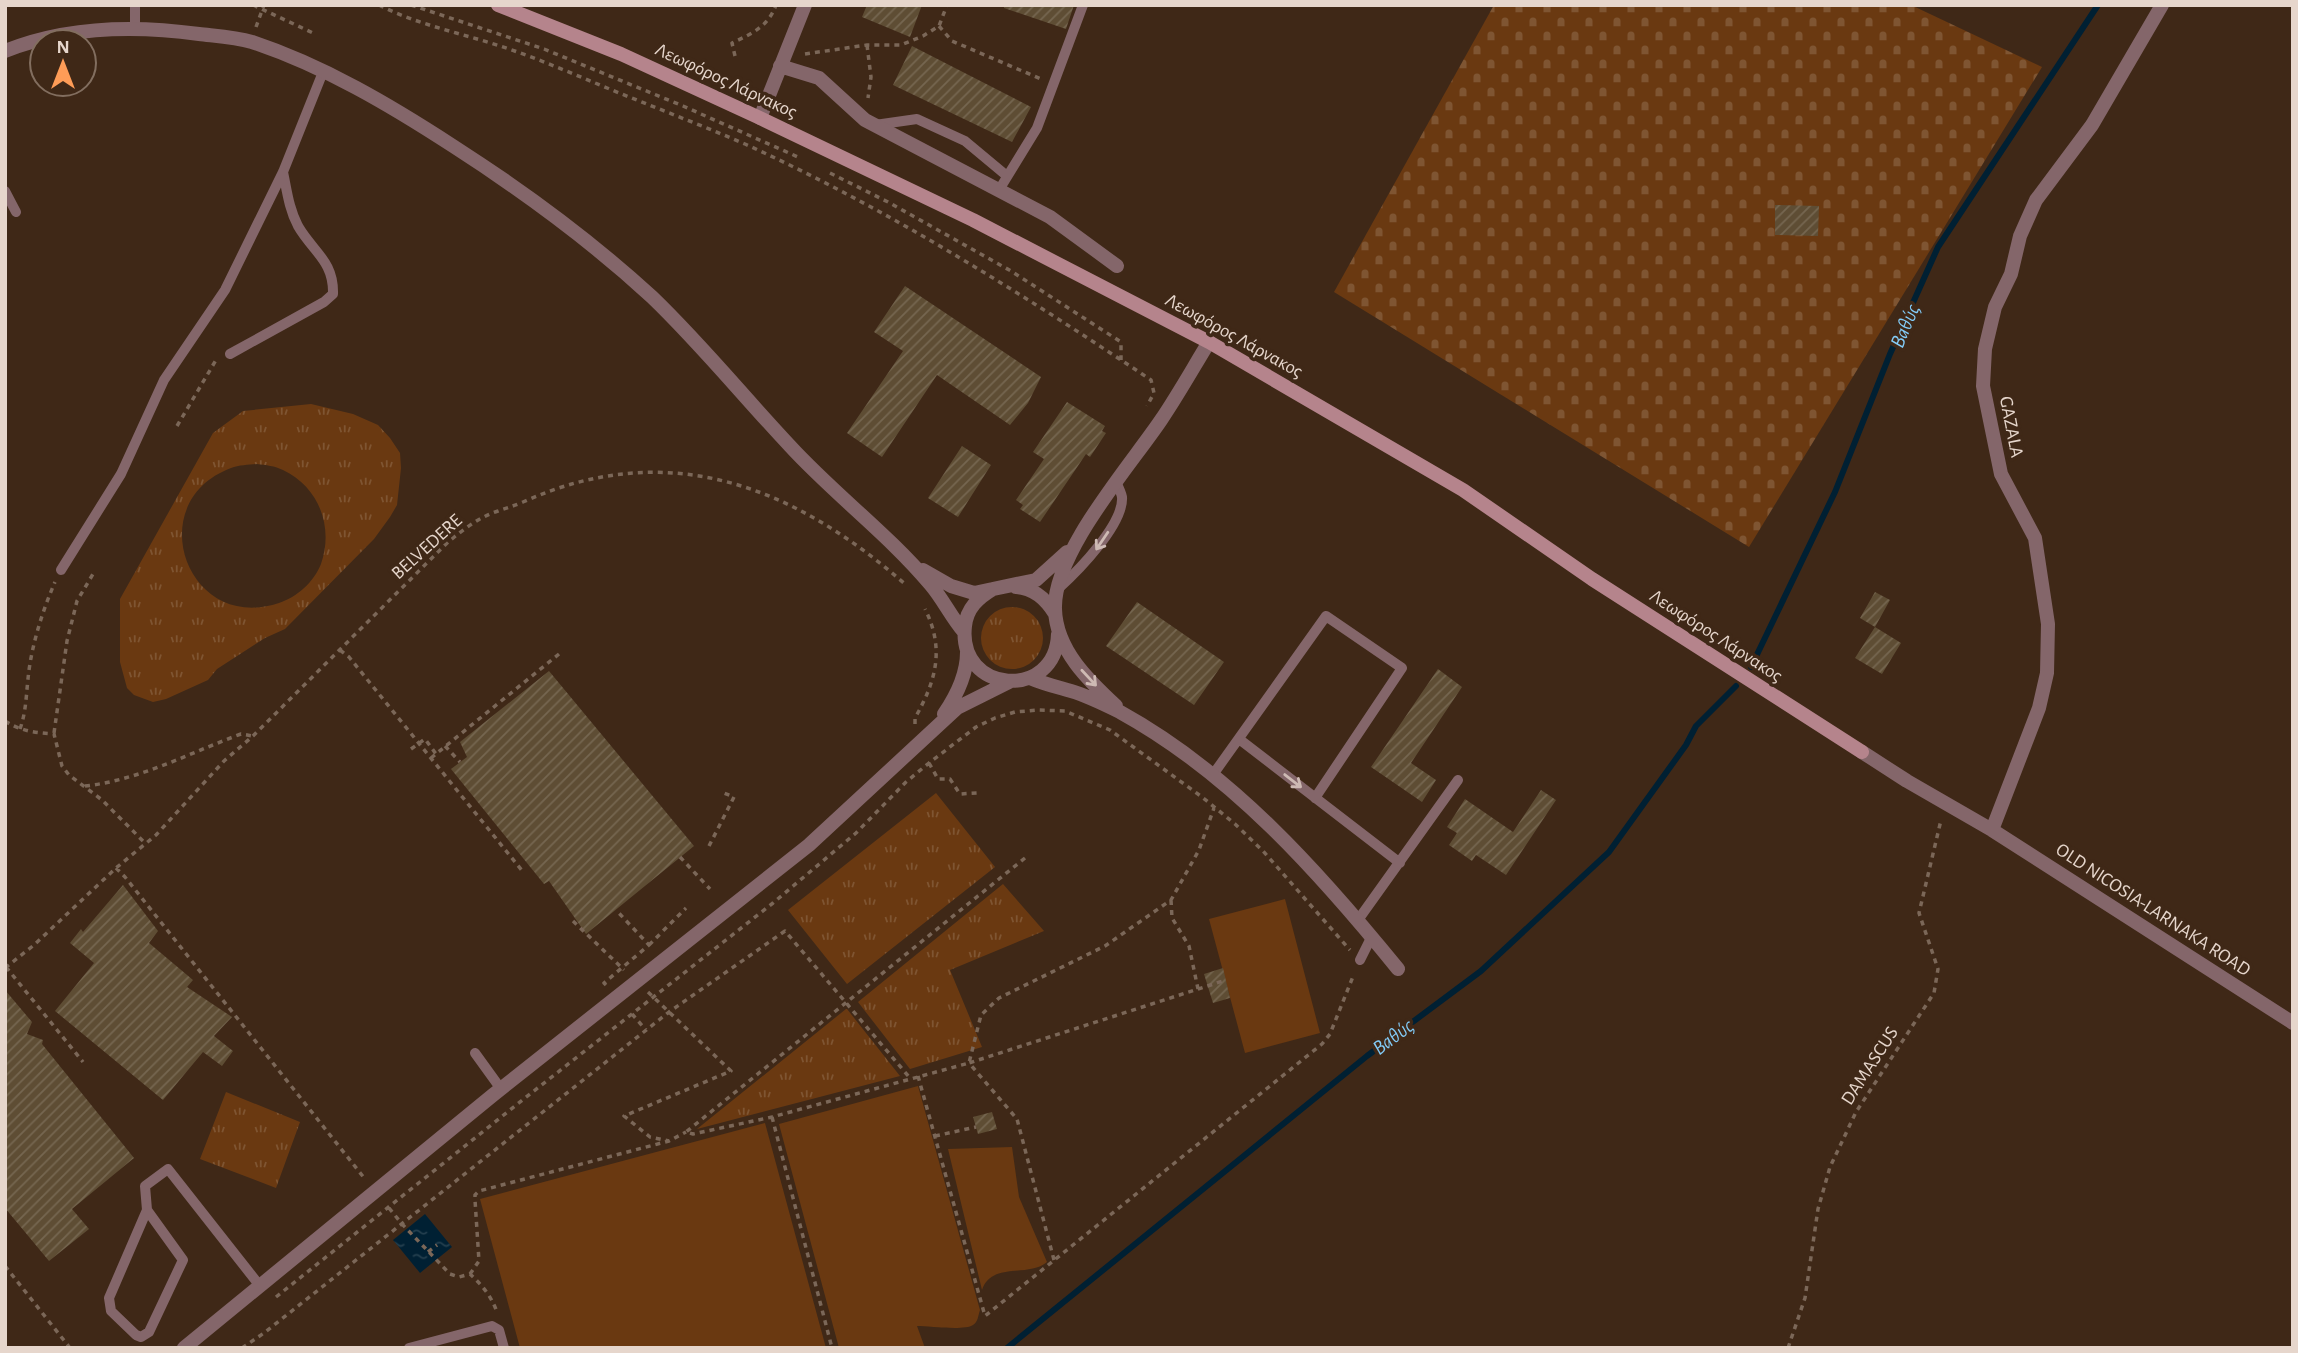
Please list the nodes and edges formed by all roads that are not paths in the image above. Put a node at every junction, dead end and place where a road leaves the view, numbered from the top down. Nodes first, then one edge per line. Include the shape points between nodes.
1 (135, 5) edge
2 (498, 5) edge
3 (805, 5) edge
4 (1083, 5) edge
5 (2162, 5) edge
6 (135, 28) junction
7 (5, 51) edge
8 (782, 61) junction
9 (323, 72) junction
10 (760, 118) junction
11 (869, 123) junction
12 (283, 172) junction
13 (1007, 176) junction
14 (999, 190) junction
15 (5, 191) edge
16 (16, 212) dead end
17 (1117, 266) dead end
18 (1209, 342) junction
19 (230, 354) dead end
20 (1116, 482) junction
21 (1081, 535) junction
22 (910, 562) junction
23 (61, 569) road end
24 (1008, 586) junction
25 (1058, 589) junction
26 (993, 590) junction
27 (1057, 622) junction
28 (964, 632) junction
29 (967, 650) junction
30 (1030, 678) junction
31 (1009, 682) junction
32 (1131, 718) junction
33 (922, 733) junction
34 (1239, 739) junction
35 (1862, 752) joint
36 (1212, 776) junction
37 (1458, 780) dead end
38 (1315, 798) junction
39 (1992, 830) junction
40 (1400, 863) junction
41 (1359, 920) junction
42 (1371, 936) junction
43 (1360, 960) road end
44 (1398, 969) dead end
45 (2293, 1023) edge
46 (475, 1054) dead end
47 (501, 1089) junction
48 (147, 1210) junction
49 (260, 1286) junction
50 (184, 1348) edge
51 (409, 1348) edge
52 (504, 1348) edge

1 - 6 lane
2 - 10 main road, Λεωφόρος Λάρνακος via 621,54
3 - 8 street
4 - 13 lane via 1037,128
5 - 39 street, GAZALA via 2092,125 2036,200 1995,307 1985,349 1983,386 2000,474 2035,538 2048,624 2047,673 2039,708
6 - 7 street via 56,36
6 - 9 street via 251,42
8 - 10 street
8 - 11 street via 819,78
9 - 12 lane
9 - 22 street via 423,127 583,237 696,341 797,453
10 - 18 main road, Λεωφόρος Λάρνακος via 973,220
11 - 13 lane via 917,119 965,141
11 - 14 street
12 - 19 lane via 299,228 331,270 333,294
12 - 23 lane via 225,290 164,380 121,474
13 - 14 lane
14 - 17 street via 1050,217
15 - 16 lane
18 - 20 street
18 - 35 main road, Λεωφόρος Λάρνακος via 1463,490 1592,579
20 - 21 street
20 -> 25 lane via 1121,505 1107,533
21 - 24 street via 1047,573
21 - 25 street
22 - 26 street via 951,586 974,593
22 - 28 street
24 - 26 street
24 - 27 street via 1037,593
25 - 27 street
26 - 28 street via 972,606
27 - 30 street via 1058,644 1052,658
27 -> 32 street via 1075,663
28 - 29 street
29 - 31 street via 983,672
29 - 33 street via 955,697
30 - 31 street
30 - 32 street
31 - 33 street via 957,708
32 - 36 street
33 - 47 street via 841,817 779,870
34 - 36 lane
34 -> 38 lane
34 - 38 lane via 1326,616 1402,668
35 - 39 street, Λεωφόρος Λάρνακος
36 - 41 street via 1291,847
37 - 40 lane
38 - 40 lane
39 - 45 street, OLD NICOSIA-LARNAKA ROAD
40 - 41 lane
41 - 42 street
42 - 43 lane
42 - 44 street
46 - 47 lane
47 - 49 street
48 - 48 lane via 183,1260 149,1332 141,1337 111,1311 108,1302
48 - 49 lane via 145,1186 168,1169
49 - 50 street
51 - 52 lane via 492,1326 497,1327

